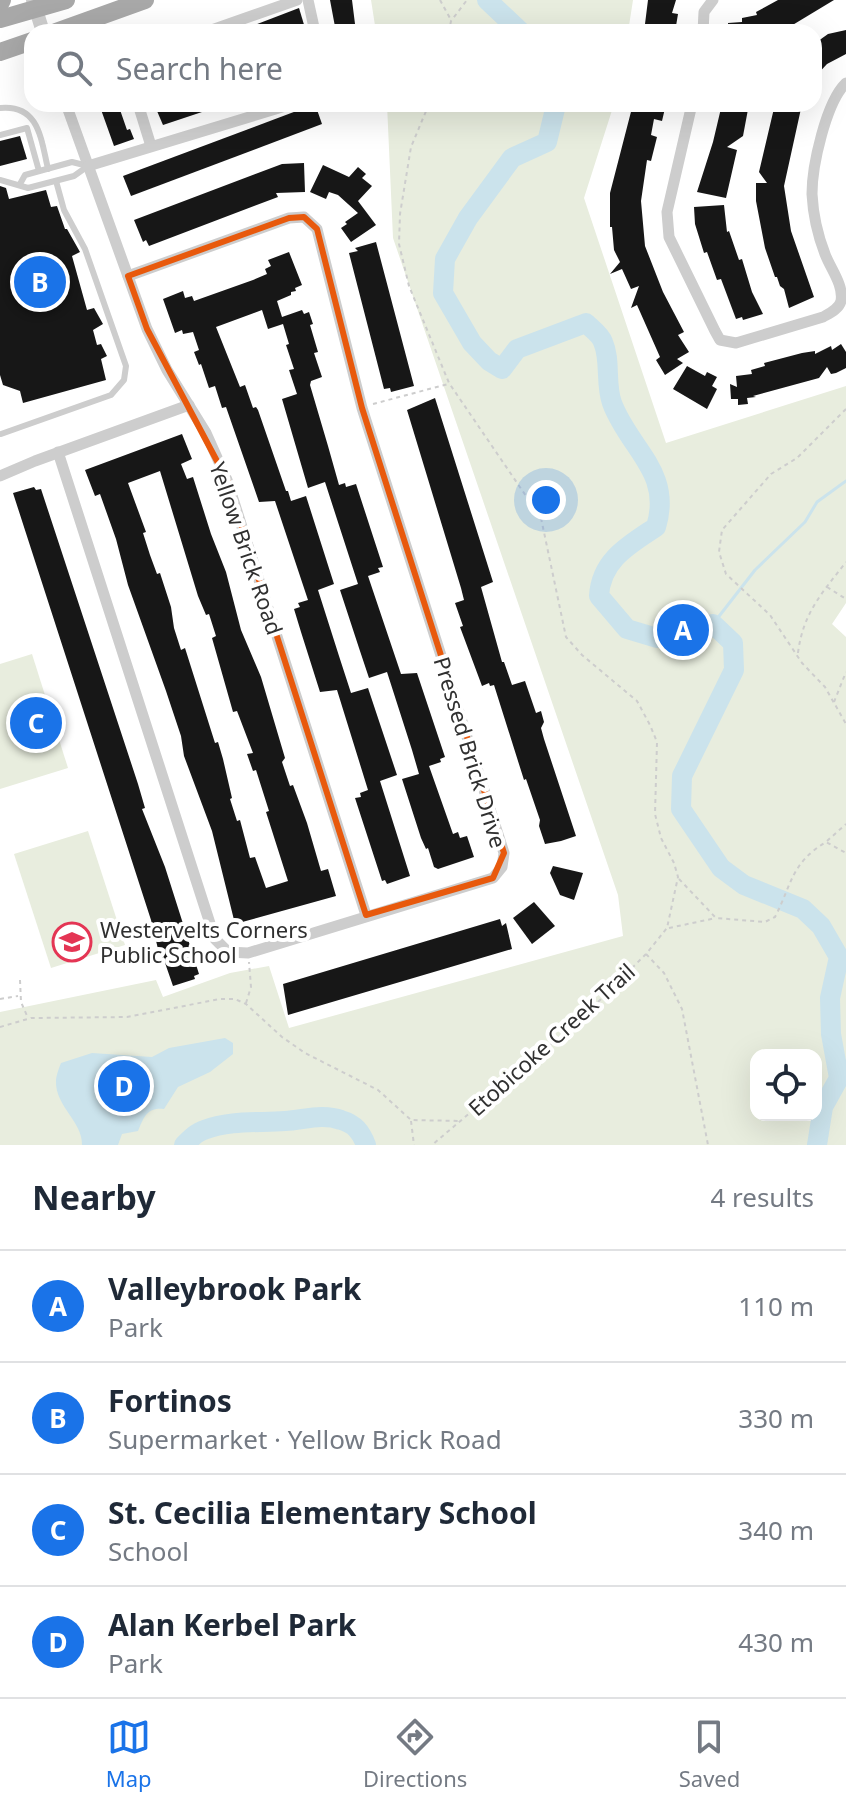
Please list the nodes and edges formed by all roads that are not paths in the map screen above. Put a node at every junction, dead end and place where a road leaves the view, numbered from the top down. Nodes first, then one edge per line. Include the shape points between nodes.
1 (66, 0) edge
2 (145, 0) edge
3 (297, 0) edge
4 (308, 0) edge
5 (713, 0) edge
6 (35, 5) edge
7 (0, 19) edge
8 (78, 24) edge
9 (229, 24) edge
10 (313, 24) edge
11 (703, 24) edge
12 (0, 52) edge
13 (24, 55) edge
14 (846, 83) edge
15 (0, 108) edge
16 (24, 112) edge
17 (24, 112) edge
18 (69, 112) edge
19 (140, 112) edge
20 (265, 112) edge
21 (690, 112) edge
22 (0, 135) edge
23 (151, 146) junction
24 (88, 166) junction
25 (48, 169) junction
26 (39, 171) junction
27 (0, 180) edge
28 (56, 181) junction
29 (20, 184) junction
30 (128, 276) junction
31 (189, 405) junction
32 (0, 434) edge
33 (58, 452) junction
34 (0, 476) edge
35 (366, 915) junction

1 - 6 main road
2 - 8 main road
3 - 9 street
4 - 10 street
5 - 11 street
6 - 7 main road
12 - 13 main road
14 - 21 street via 829,112 812,192 824,254 841,301 823,317 736,343 720,340 669,237 667,212
15 - 17 lane
16 - 25 lane via 36,124
18 - 24 street, Yellow Brick Road
19 - 23 street
20 - 23 street
22 - 26 lane via 27,128
23 - 24 street
24 - 25 lane via 72,162
24 - 28 lane
24 - 30 street, Yellow Brick Road
25 - 26 lane
26 - 29 lane via 25,175
27 - 29 lane
28 - 29 lane via 28,188
28 - 32 lane via 126,366 124,380 111,395
30 - 31 street, Yellow Brick Road via 147,329
30 - 35 street, Pressed Brick Drive via 289,218 304,217 317,229 362,408 504,853 493,878
31 - 33 street
31 - 35 street, Yellow Brick Road via 227,480
33 - 34 street
33 - 35 street, Pressed Brick Drive via 215,939 228,952 248,953

